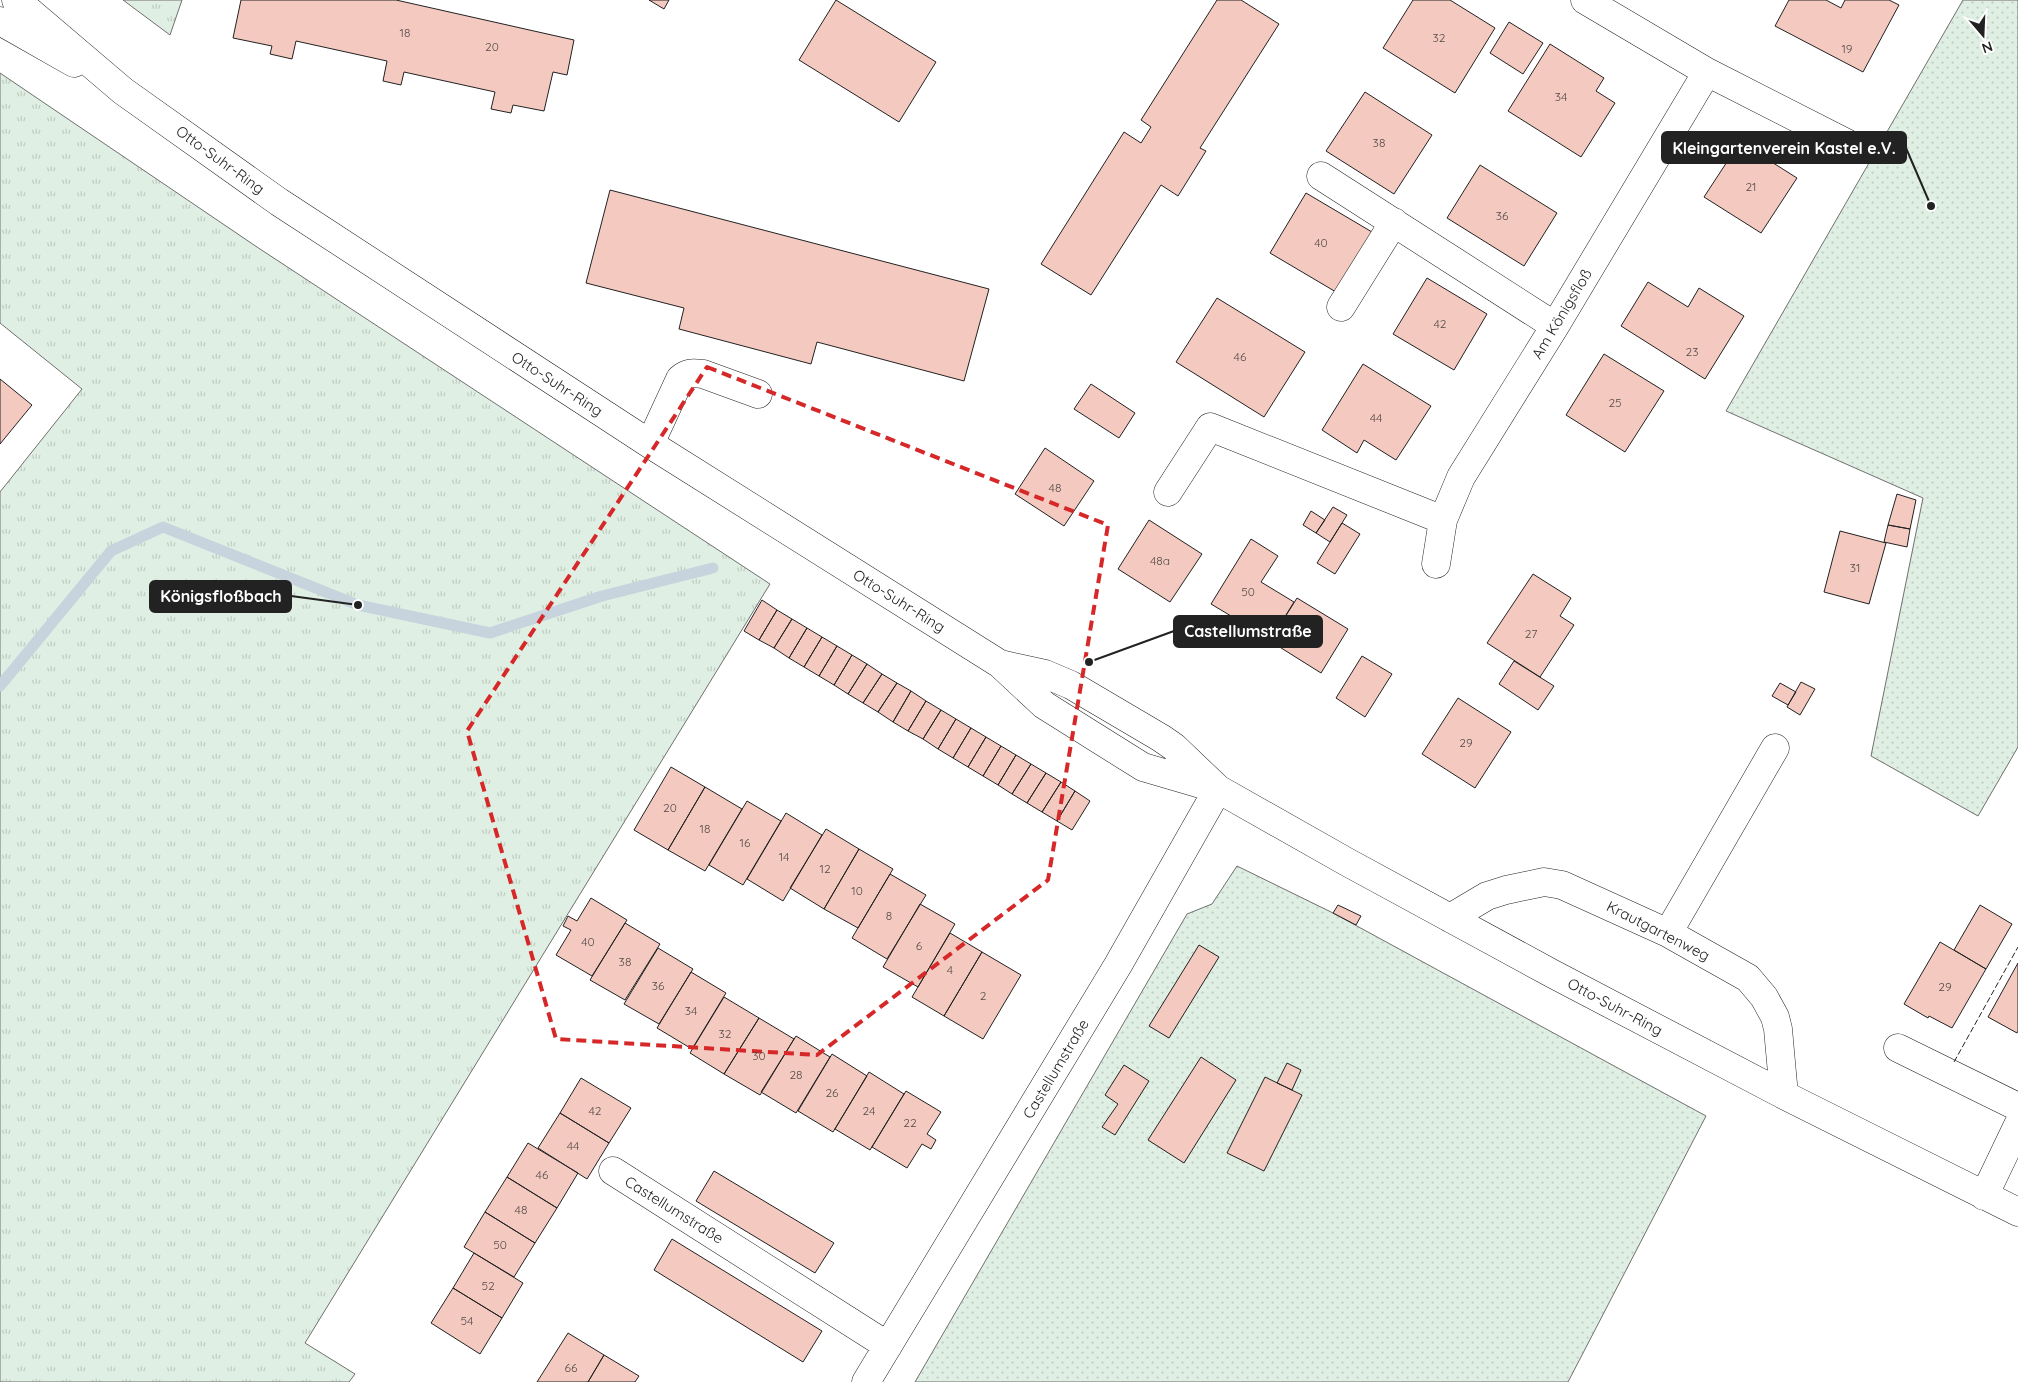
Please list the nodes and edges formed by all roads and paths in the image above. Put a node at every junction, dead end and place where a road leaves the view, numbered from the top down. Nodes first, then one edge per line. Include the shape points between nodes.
1 (16, 0) edge
2 (1585, 0) edge
3 (0, 21) edge
4 (1707, 72) junction
5 (123, 91) junction
6 (1858, 149) dead end
7 (1321, 176) dead end
8 (1394, 222) junction
9 (1341, 307) dead end
10 (1555, 326) junction
11 (758, 394) dead end
12 (650, 444) junction
13 (1168, 492) dead end
14 (1443, 520) junction
15 (1436, 564) dead end
16 (1775, 748) dead end
17 (1218, 789) junction
18 (1450, 918) junction
19 (1668, 933) junction
20 (1898, 1048) dead end
21 (1784, 1095) junction
22 (2018, 1107) edge
23 (2018, 1125) edge
24 (613, 1171) dead end
25 (1984, 1196) junction
26 (2018, 1212) edge
27 (888, 1346) junction
28 (866, 1382) edge

1 - 5 street, Otto-Suhr-Ring
2 - 4 street
3 - 5 street, Otto-Suhr-Ring
4 - 6 street
4 - 10 street, Am Königsfloß
5 - 12 street, Otto-Suhr-Ring via 279,202
7 - 8 street
8 - 9 street
8 - 10 street
10 - 14 street, Am Königsfloß via 1461,477
11 - 12 street via 703,374 685,374
12 - 17 street, Otto-Suhr-Ring via 1000,664 1045,674 1071,685 1161,738
13 - 14 street via 1210,427
14 - 15 street, Am Königsfloß
16 - 19 street
17 - 18 street, Otto-Suhr-Ring
17 - 27 street, Castellumstraße via 1113,973
18 - 19 street, Krautgartenweg via 1487,896 1544,882 1562,885
18 - 21 street, Otto-Suhr-Ring
19 - 21 street, Krautgartenweg via 1748,978 1764,997 1778,1029
20 - 22 street
21 - 25 street, Otto-Suhr-Ring
23 - 25 street
24 - 27 street, Castellumstraße
25 - 26 street, Otto-Suhr-Ring
27 - 28 street, Castellumstraße

